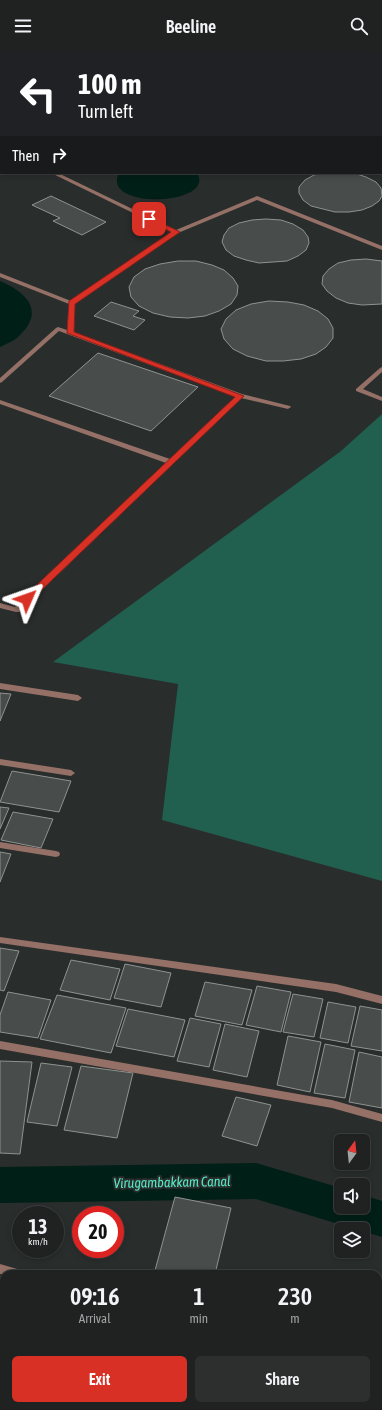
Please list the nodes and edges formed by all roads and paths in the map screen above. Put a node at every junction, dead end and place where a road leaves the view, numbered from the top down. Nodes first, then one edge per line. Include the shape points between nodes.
1 (56, 174) edge
2 (176, 232) junction
3 (382, 248) edge
4 (0, 275) edge
5 (72, 303) junction
6 (70, 333) junction
7 (382, 368) edge
8 (0, 380) edge
9 (240, 396) junction
10 (382, 399) edge
11 (0, 402) edge
12 (288, 406) dead end
13 (171, 462) junction
14 (0, 605) edge
15 (0, 686) edge
16 (78, 698) dead end
17 (0, 762) edge
18 (71, 773) dead end
19 (0, 845) edge
20 (56, 854) dead end
21 (0, 940) edge
22 (382, 1000) edge
23 (0, 1045) edge
24 (382, 1118) edge

1 - 2 street
2 - 3 street via 258,198
2 - 5 street
4 - 5 street
5 - 6 street
6 - 8 street via 58,329
6 - 9 street
7 - 10 street via 358,390
9 - 12 street
9 - 13 street
11 - 13 street
13 - 14 street via 16,610
15 - 16 street
17 - 18 street
19 - 20 street
21 - 22 street via 336,988
23 - 24 street via 332,1104

